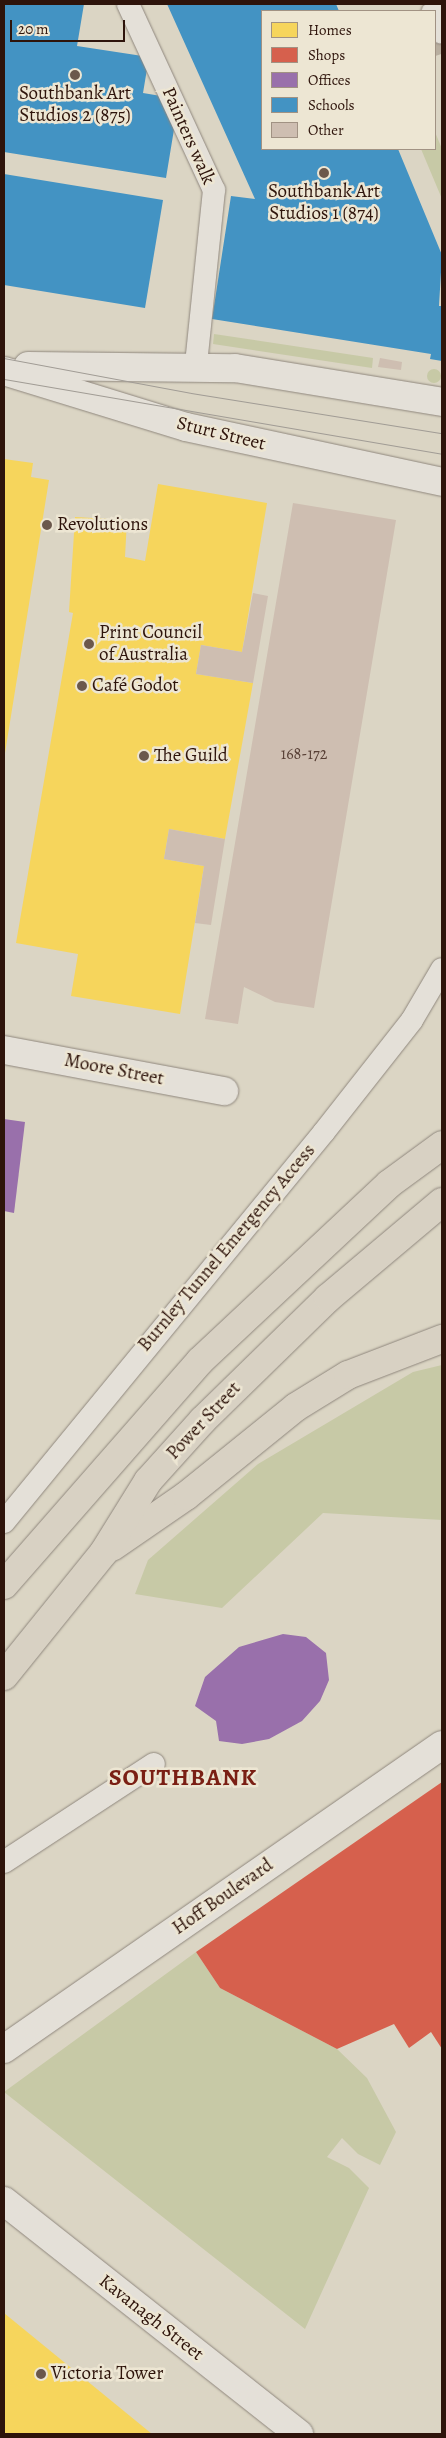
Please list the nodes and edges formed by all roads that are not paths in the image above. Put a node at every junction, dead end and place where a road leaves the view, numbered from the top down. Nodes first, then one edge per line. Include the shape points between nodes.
1 (128, 4) edge
2 (436, 16) edge
3 (442, 30) edge
4 (4, 365) edge
5 (196, 365) junction
6 (4, 371) edge
7 (442, 402) edge
8 (442, 482) edge
9 (442, 969) edge
10 (4, 1050) edge
11 (224, 1091) dead end
12 (442, 1145) edge
13 (442, 1202) edge
14 (442, 1339) edge
15 (4, 1522) edge
16 (104, 1552) junction
17 (4, 1585) edge
18 (4, 1676) edge
19 (442, 1745) edge
20 (154, 1764) dead end
21 (4, 1862) edge
22 (4, 2049) edge
23 (4, 2201) edge
24 (299, 2434) edge

1 - 5 lane, Painters walk via 214,190
2 - 3 street
4 - 5 street via 61,369
5 - 7 street via 261,371
6 - 8 street, Sturt Street via 186,427
9 - 15 lane, Burnley Tunnel Emergency Access via 412,1020 324,1132
10 - 11 street, Moore Street
12 - 17 highway via 389,1184 200,1360
13 - 16 highway, Power Street via 321,1305 203,1420 148,1481
14 - 16 highway via 348,1376 296,1407 186,1496
16 - 18 highway, Power Street
19 - 22 street, Hoff Boulevard
20 - 21 lane
23 - 24 street, Kavanagh Street

